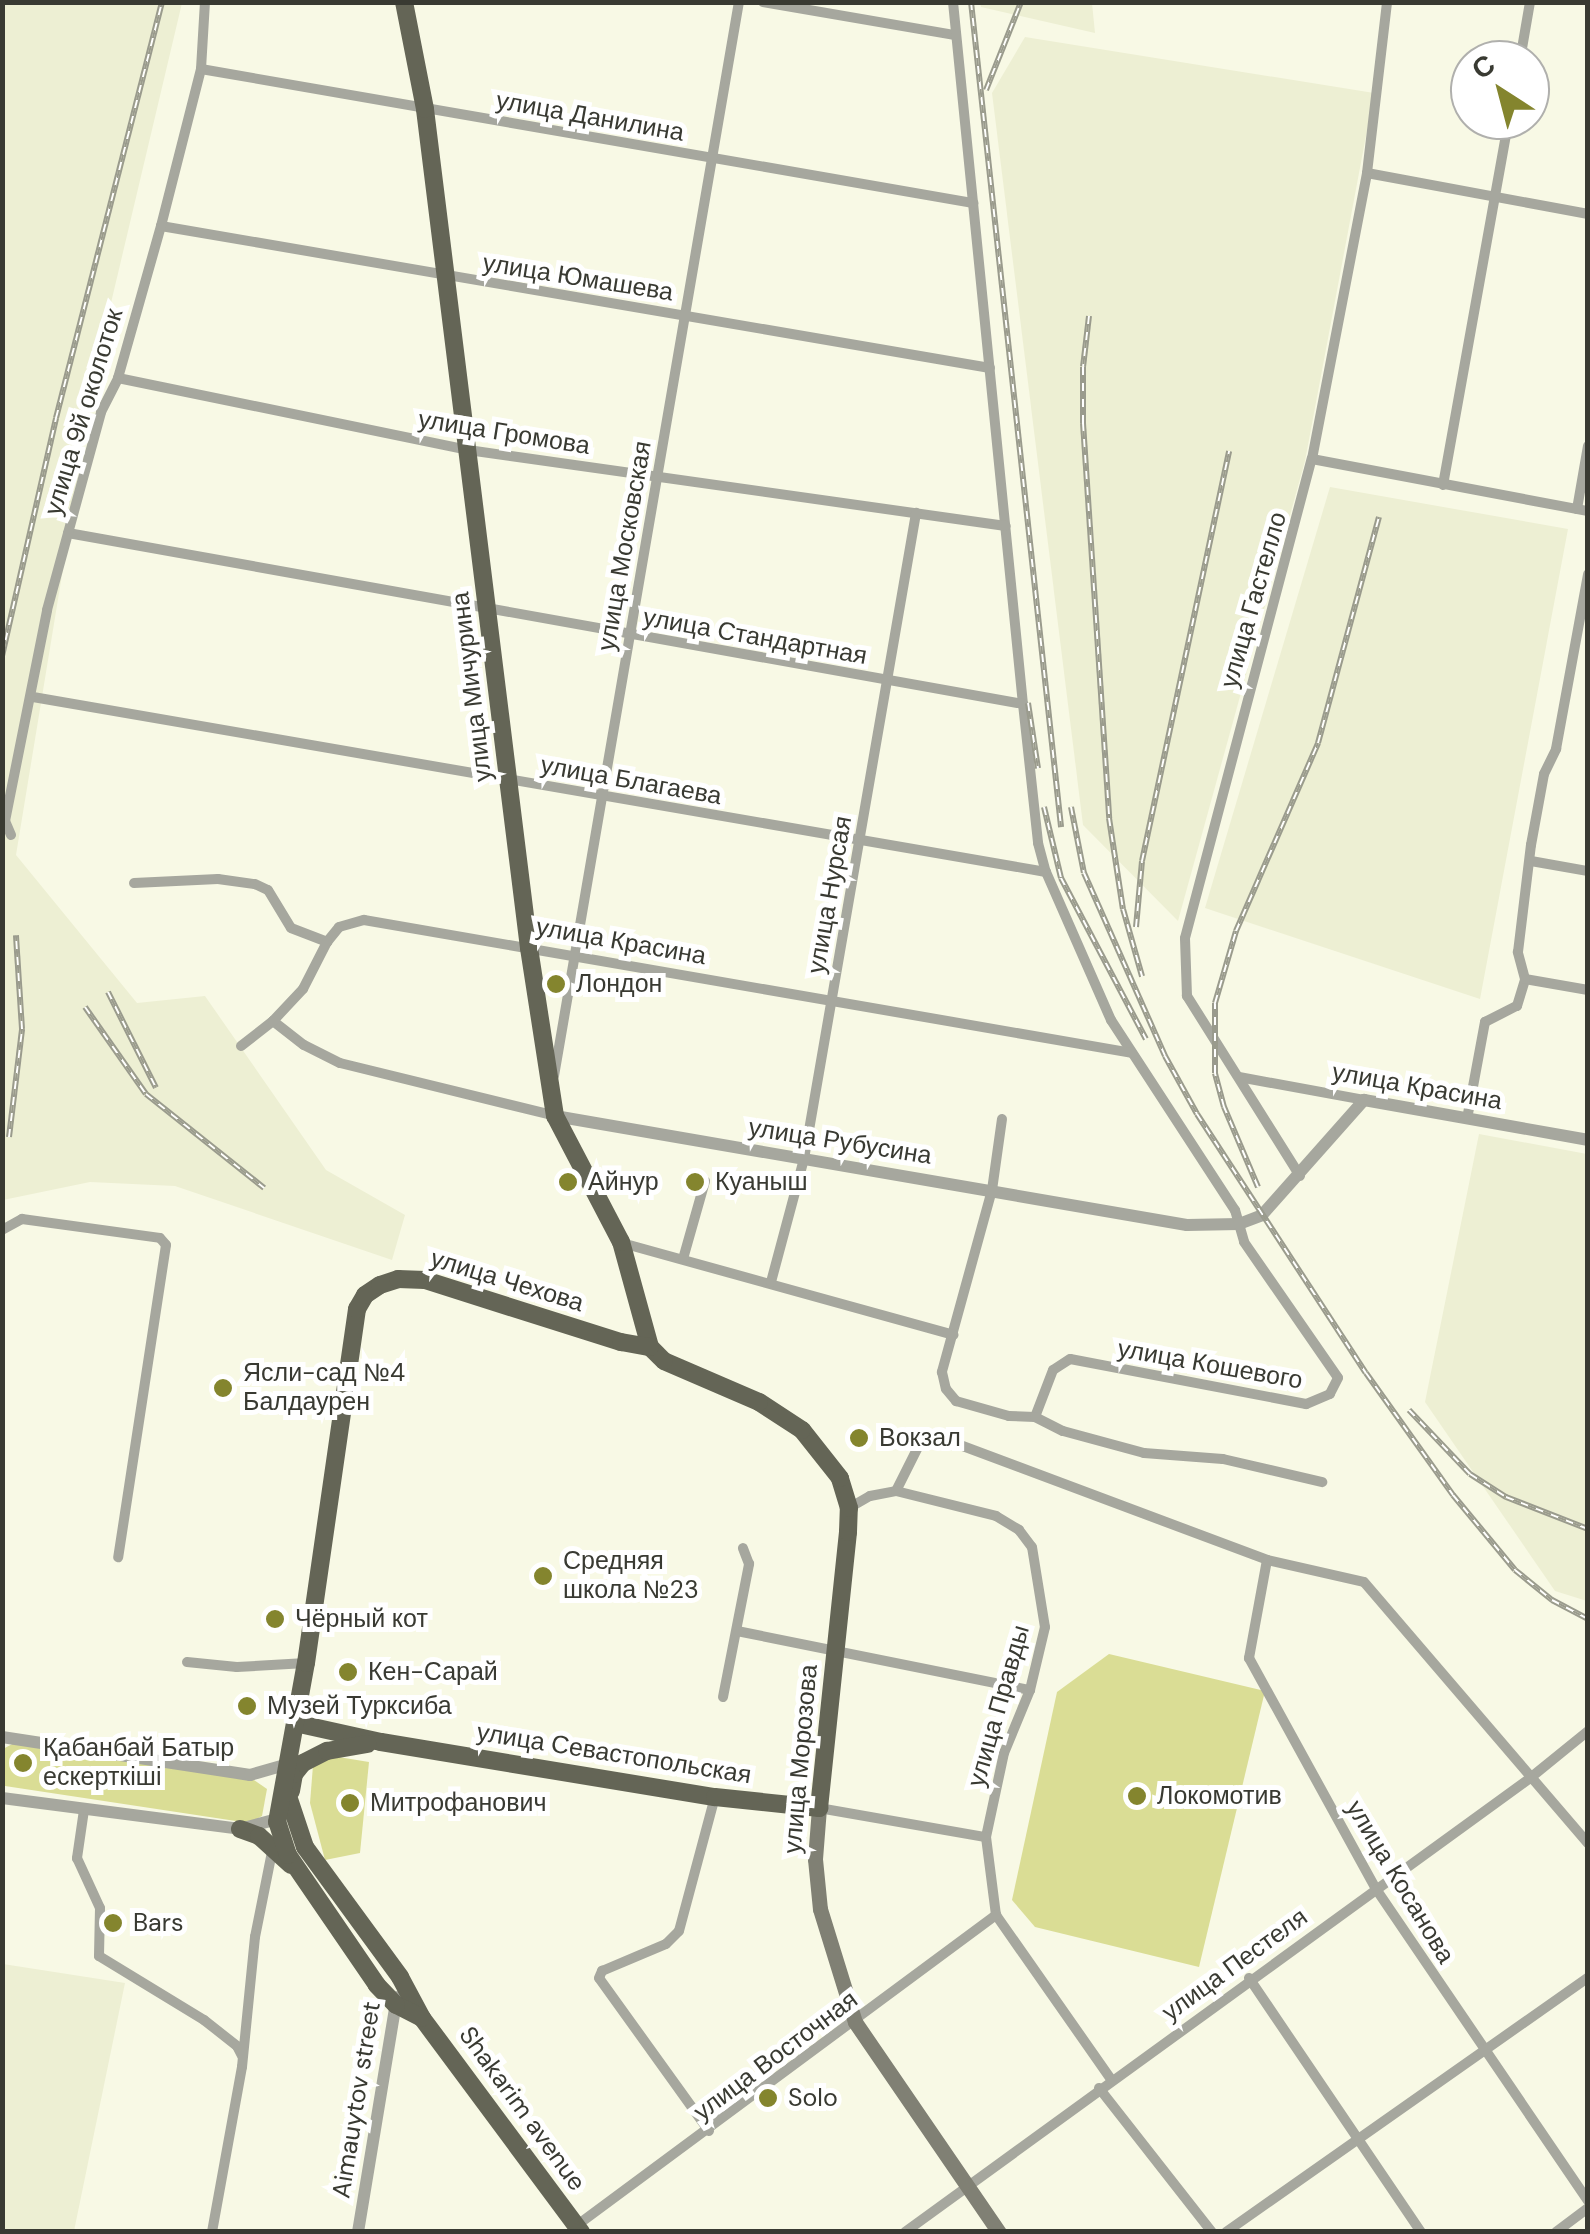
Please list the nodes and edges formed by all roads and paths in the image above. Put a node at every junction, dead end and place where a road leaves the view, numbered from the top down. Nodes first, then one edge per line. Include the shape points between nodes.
1 (204, 2) edge
2 (404, 2) edge
3 (740, 2) edge
4 (763, 2) edge
5 (953, 2) edge
6 (1387, 2) edge
7 (1530, 2) edge
8 (955, 35) junction
9 (1523, 40) edge
10 (200, 70) junction
11 (425, 109) junction
12 (1505, 140) edge
13 (712, 158) junction
14 (1367, 173) junction
15 (1495, 198) junction
16 (973, 203) junction
17 (1588, 214) edge
18 (160, 226) junction
19 (446, 276) junction
20 (686, 316) junction
21 (990, 368) junction
22 (118, 378) junction
23 (1588, 446) edge
24 (468, 450) junction
25 (1312, 459) junction
26 (659, 477) junction
27 (1442, 485) junction
28 (1582, 510) edge
29 (916, 512) junction
30 (1006, 526) junction
31 (68, 533) junction
32 (1588, 574) edge
33 (488, 607) junction
34 (628, 636) junction
35 (1581, 639) edge
36 (886, 680) junction
37 (32, 697) junction
38 (1023, 704) junction
39 (508, 779) junction
40 (602, 796) junction
41 (11, 834) dead end
42 (859, 840) junction
43 (1531, 861) junction
44 (1588, 871) edge
45 (1046, 872) junction
46 (134, 883) dead end
47 (327, 942) junction
48 (529, 948) junction
49 (574, 958) junction
50 (1525, 979) junction
51 (1588, 990) edge
52 (832, 1002) junction
53 (273, 1021) junction
54 (241, 1046) dead end
55 (1132, 1053) junction
56 (1239, 1077) junction
57 (550, 1097) junction
58 (1364, 1100) junction
59 (555, 1116) junction
60 (1002, 1119) dead end
61 (1467, 1119) junction
62 (1588, 1140) edge
63 (804, 1159) junction
64 (1300, 1176) junction
65 (704, 1181) dead end
66 (992, 1190) junction
67 (1238, 1224) junction
68 (2, 1230) edge
69 (620, 1242) junction
70 (683, 1259) junction
71 (771, 1282) junction
72 (953, 1334) junction
73 (650, 1347) junction
74 (1034, 1417) junction
75 (1322, 1482) dead end
76 (896, 1491) junction
77 (849, 1508) junction
78 (743, 1548) dead end
79 (118, 1557) dead end
80 (1266, 1560) junction
81 (737, 1632) junction
82 (836, 1650) junction
83 (187, 1662) dead end
84 (306, 1663) junction
85 (1030, 1690) junction
86 (723, 1697) dead end
87 (294, 1722) junction
88 (1588, 1732) edge
89 (2, 1737) edge
90 (380, 1742) junction
91 (286, 1765) junction
92 (250, 1775) junction
93 (1530, 1778) junction
94 (288, 1795) junction
95 (714, 1797) junction
96 (2, 1798) edge
97 (819, 1808) junction
98 (84, 1810) junction
99 (277, 1822) junction
100 (240, 1829) junction
101 (986, 1837) junction
102 (1588, 1844) edge
103 (273, 1849) junction
104 (302, 1874) junction
105 (1376, 1889) junction
106 (996, 1916) junction
107 (400, 1976) junction
108 (1250, 1978) junction
109 (1588, 1978) edge
110 (396, 2005) junction
111 (422, 2018) junction
112 (855, 2022) junction
113 (1484, 2051) junction
114 (242, 2056) junction
115 (1111, 2079) junction
116 (1098, 2088) junction
117 (708, 2131) junction
118 (1357, 2138) junction
119 (966, 2188) junction
120 (1588, 2204) edge
121 (579, 2229) edge
122 (212, 2232) edge
123 (358, 2232) edge
124 (905, 2232) edge
125 (999, 2232) edge
126 (1212, 2232) edge
127 (1226, 2232) edge
128 (1420, 2232) edge
129 (1556, 2232) edge

1 - 10 street, улица 9й околоток
2 - 11 main road, улица Мичурина
3 - 13 street, улица Московская
4 - 8 street
5 - 8 street
6 - 14 street, улица Гастелло
7 - 9 street
8 - 16 street
10 - 11 street, улица Данилина
10 - 18 street, улица 9й околоток
11 - 13 street, улица Данилина
11 - 19 main road, улица Мичурина
12 - 15 street
13 - 16 street, улица Данилина
13 - 20 street, улица Московская
14 - 15 street
14 - 25 street, улица Гастелло
15 - 17 street
15 - 27 street
16 - 21 street
18 - 19 street, улица Юмашева
18 - 22 street, улица 9й околоток
19 - 20 street, улица Юмашева
19 - 24 main road, улица Мичурина
20 - 21 street, улица Юмашева
20 - 26 street, улица Московская
21 - 30 street
22 - 24 street, улица Громова
22 - 31 street, улица 9й околоток via 101,412
23 - 28 street
24 - 26 street, улица Громова
24 - 33 main road, улица Мичурина
25 - 27 street
25 - 56 street, улица Гастелло via 1184,938 1187,996
26 - 29 street, улица Громова
26 - 34 street, улица Московская
27 - 28 street
29 - 30 street, улица Громова
29 - 36 street, улица Нурсая
30 - 38 street
31 - 33 street, улица Стандартная
31 - 37 street, улица 9й околоток
32 - 35 street
33 - 34 street, улица Стандартная
33 - 39 main road, улица Мичурина
34 - 36 street, улица Стандартная
34 - 40 street, улица Московская
35 - 43 street via 1544,774
36 - 38 street, улица Стандартная
36 - 42 street, улица Нурсая
37 - 39 street, улица Благаева
37 - 41 street, улица 9й околоток via 5,821
38 - 45 street
39 - 40 street, улица Благаева
39 - 48 main road, улица Мичурина
40 - 42 street, улица Благаева
40 - 49 street, улица Московская
42 - 45 street, улица Благаева
42 - 52 street, улица Нурсая
43 - 44 street
43 - 50 street via 1518,952
45 - 55 street via 1093,988
46 - 47 street via 256,884 268,890 290,928
47 - 48 street, улица Красина via 340,927 364,920
47 - 53 street via 303,989
48 - 49 street, улица Красина
48 - 57 main road, улица Мичурина
49 - 52 street, улица Красина
49 - 57 street, улица Московская
50 - 51 street
50 - 61 street via 1517,1006 1485,1022
52 - 55 street, улица Красина
52 - 63 street, улица Нурсая
53 - 54 street
53 - 59 street, улица Рубусина via 304,1046 340,1062
55 - 67 street
56 - 58 street, улица Красина
56 - 64 street, улица Гастелло
57 - 59 main road, улица Мичурина
58 - 61 street, улица Красина
58 - 64 street
59 - 63 street, улица Рубусина
59 - 69 main road, улица Мичурина
60 - 66 street
61 - 62 street, улица Красина
63 - 66 street, улица Рубусина
63 - 71 street, улица Нурсая
64 - 67 street via 1274,1207
65 - 70 street
66 - 67 street, улица Рубусина via 1170,1222
66 - 72 street
67 - 74 street, улица Кошевого via 1338,1378 1330,1394 1317,1403 1292,1402 1070,1359 1054,1370
68 - 79 street via 22,1219 160,1238 166,1245
69 - 70 street
69 - 73 main road, улица Мичурина
70 - 71 street
71 - 72 street
72 - 74 street via 941,1380 956,1400
73 - 77 main road, улица Морозова via 664,1361 759,1402 802,1430 840,1478
73 - 84 main road, улица Чехова via 425,1280 398,1279 364,1296 356,1310
74 - 75 street via 1144,1453 1223,1459
76 - 77 street
76 - 80 street via 918,1448 933,1438
76 - 85 street, улица Правды via 996,1516 1032,1547 1045,1627
77 - 82 main road, улица Морозова
78 - 81 street via 749,1564
80 - 93 street via 1364,1582
80 - 105 street, улица Косанова via 1249,1658
81 - 82 street
81 - 86 street
82 - 85 street
82 - 97 main road, улица Морозова
83 - 84 street
84 - 87 main road, улица Чехова
85 - 101 street, улица Правды via 1009,1735
87 - 90 main road, улица Севастопольская
87 - 91 main road, улица Чехова
88 - 93 street, улица Пестеля
89 - 92 street
90 - 94 main road via 326,1751 304,1763
90 - 95 main road, улица Севастопольская
91 - 92 street
91 - 94 main road, улица Чехова
92 - 94 street
93 - 102 street
93 - 105 street, улица Пестеля
94 - 99 main road, улица Чехова
94 - 107 main road, Shakarim avenue via 306,1847
95 - 97 main road, улица Севастопольская
95 - 117 street via 678,1930 666,1944 602,1971 600,1978
96 - 98 street
97 - 101 street, улица Севастопольская
97 - 112 main road, улица Морозова via 820,1910
98 - 100 street
98 - 114 street via 78,1858 100,1908 99,1956 204,2020
99 - 100 street
99 - 103 street, улица Чехова
99 - 104 main road, Shakarim avenue
100 - 103 main road
101 - 106 street, улица Правды
103 - 104 main road
103 - 114 street, улица Чехова via 246,1993
104 - 110 main road, Shakarim avenue
105 - 108 street, улица Пестеля
105 - 113 street, улица Косанова
106 - 112 street, улица Восточная
106 - 115 street, улица Правды
107 - 110 street, Aimauytov street
107 - 111 main road, Shakarim avenue
108 - 115 street, улица Пестеля
108 - 118 street
109 - 113 street
110 - 111 main road, Shakarim avenue
110 - 123 street, Aimauytov street
111 - 121 main road, Shakarim avenue
112 - 117 street, улица Восточная
112 - 119 main road, улица Морозова
113 - 118 street
113 - 120 street, улица Косанова
114 - 122 street, улица Чехова
115 - 116 street, улица Пестеля
116 - 119 street, улица Пестеля
116 - 126 street
117 - 121 street, улица Восточная
118 - 127 street
118 - 128 street
119 - 124 street, улица Пестеля
119 - 125 main road, улица Морозова
120 - 129 street

